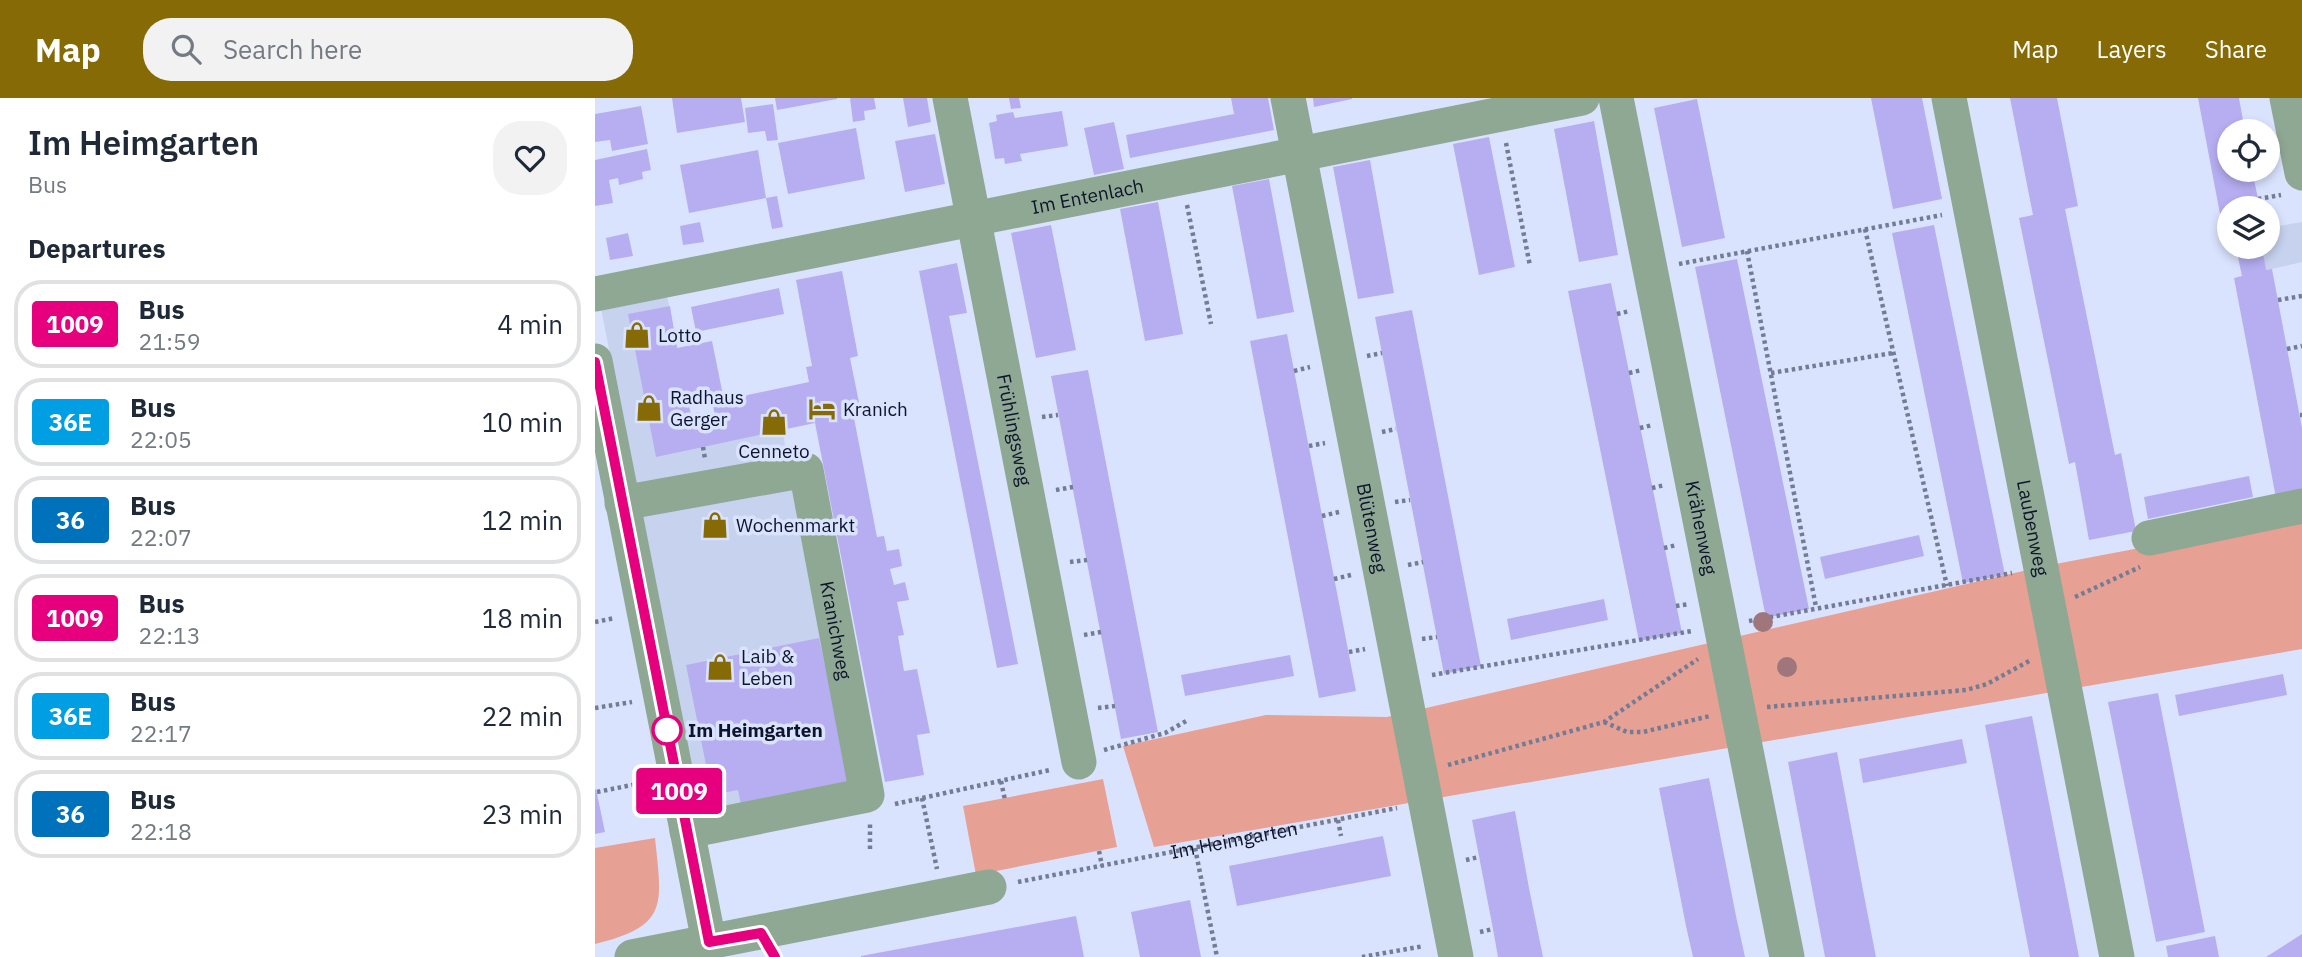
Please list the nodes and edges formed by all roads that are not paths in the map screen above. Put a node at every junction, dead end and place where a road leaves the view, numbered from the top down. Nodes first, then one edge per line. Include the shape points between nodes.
1 (950, 98) edge
2 (1288, 98) edge
3 (1582, 98) edge
4 (1616, 98) edge
5 (1949, 98) edge
6 (2293, 111) edge
7 (1299, 154) junction
8 (2302, 173) edge
9 (974, 218) junction
10 (595, 294) edge
11 (595, 361) edge
12 (622, 503) junction
13 (2302, 506) edge
14 (2149, 538) dead end
15 (1079, 762) road end
16 (687, 831) junction
17 (989, 887) road end
18 (709, 942) junction
19 (768, 945) edge
20 (1454, 949) edge
21 (637, 957) edge
22 (1787, 957) edge
23 (2117, 957) edge

1 - 9 street, Frühlingsweg
2 - 7 street, Blütenweg
3 - 7 street, Im Entenlach
4 - 22 street, Krähenweg
5 - 23 street, Laubenweg
6 - 8 street
7 - 9 street, Im Entenlach
7 - 20 street, Blütenweg
9 - 10 street, Im Entenlach
9 - 15 street, Frühlingsweg
11 - 12 street
12 - 16 street
12 - 16 street, Kranichweg via 806,470 867,795
13 - 14 street
16 - 18 street
17 - 19 street
18 - 19 street
18 - 21 street

